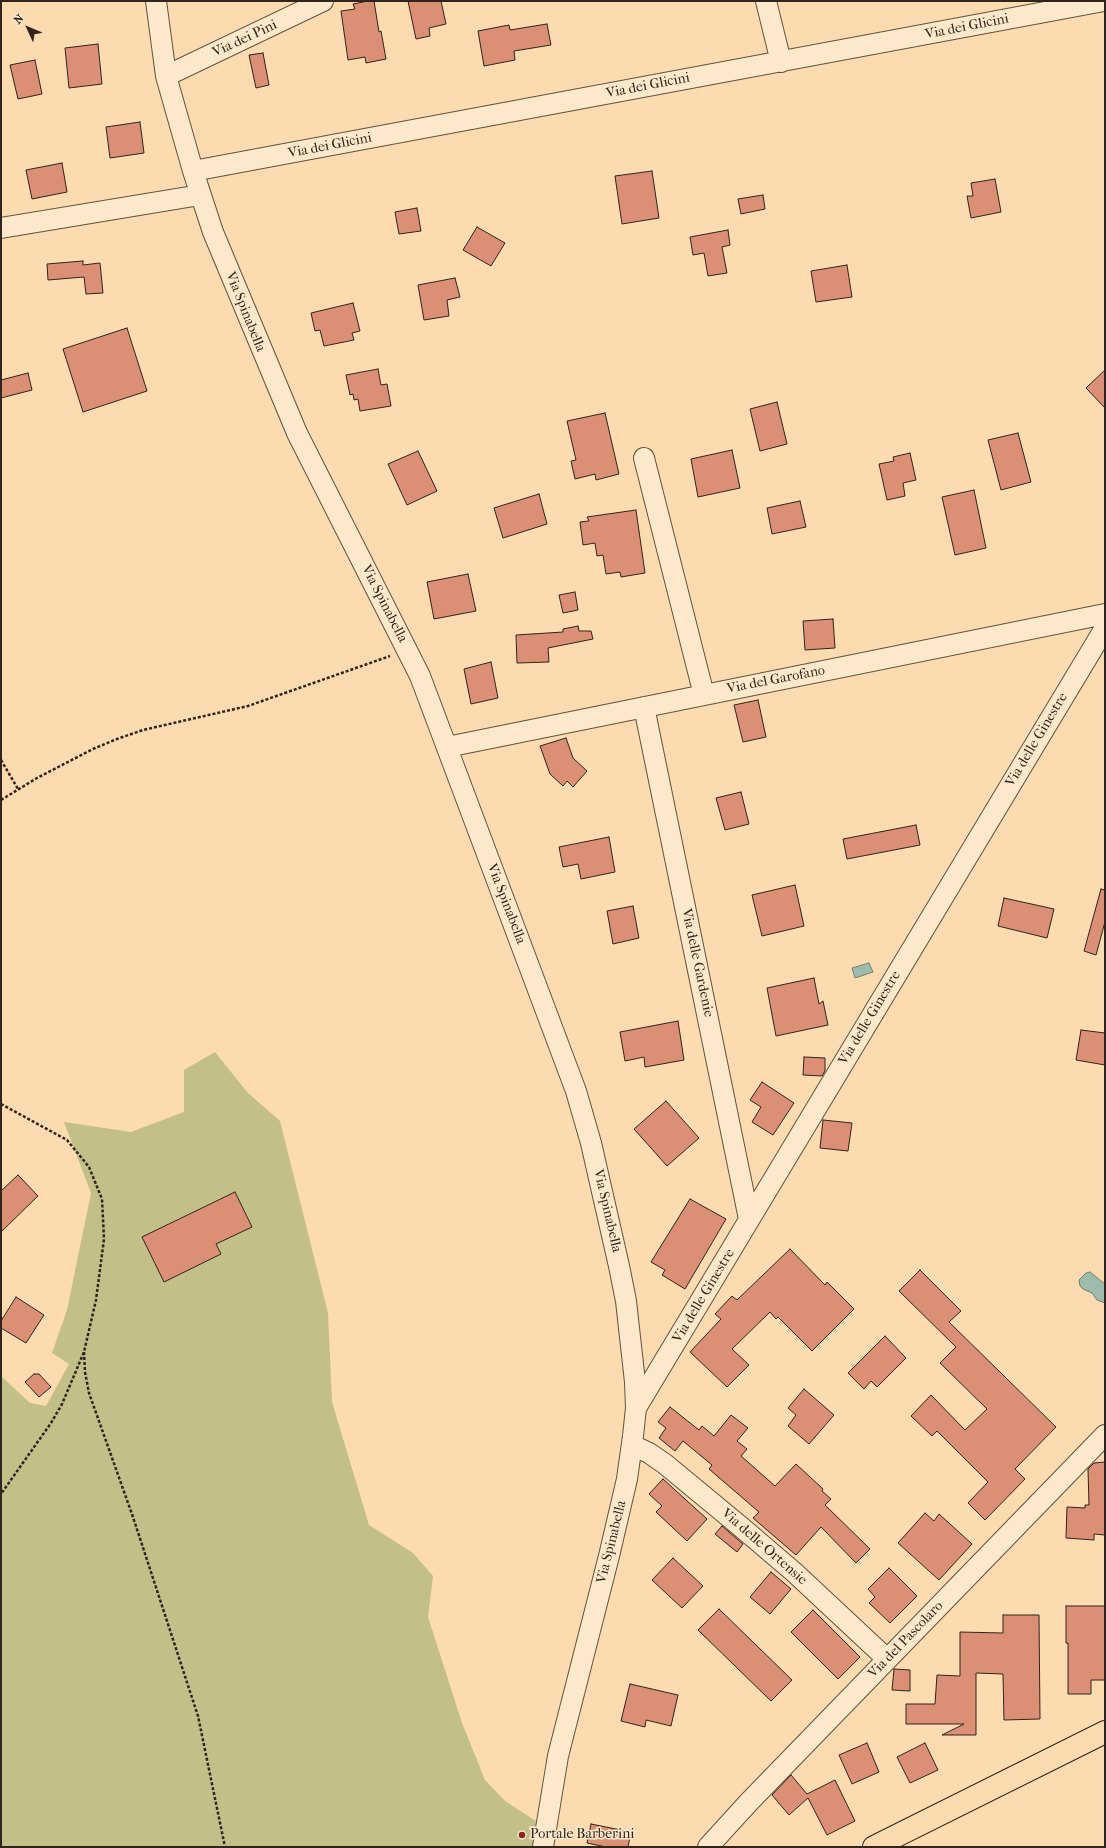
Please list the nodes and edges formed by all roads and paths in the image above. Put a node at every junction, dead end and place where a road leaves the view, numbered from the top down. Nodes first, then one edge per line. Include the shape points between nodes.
1 (156, 1) edge
2 (323, 1) edge
3 (766, 1) edge
4 (1104, 1) edge
5 (781, 62) junction
6 (166, 76) junction
7 (192, 171) junction
8 (200, 195) junction
9 (1, 228) edge
10 (644, 458) dead end
11 (1105, 614) edge
12 (1105, 628) edge
13 (408, 650) junction
14 (704, 695) junction
15 (644, 707) junction
16 (447, 747) junction
17 (1, 760) edge
18 (18, 789) junction
19 (1, 800) edge
20 (1, 1104) edge
21 (750, 1219) junction
22 (84, 1352) junction
23 (636, 1408) junction
24 (1105, 1436) edge
25 (632, 1446) junction
26 (1, 1494) edge
27 (887, 1660) junction
28 (1105, 1732) edge
29 (225, 1847) edge
30 (543, 1847) edge
31 (708, 1847) edge
32 (874, 1847) edge

1 - 6 street, Via Spinabella
2 - 6 street, Via dei Pini
3 - 5 street
4 - 5 street, Via dei Glicini
5 - 7 street, Via dei Glicini
6 - 7 street, Via Spinabella
7 - 8 street, Via Spinabella
8 - 9 street
8 - 13 street, Via Spinabella via 297,433
10 - 14 street
11 - 14 street, Via del Garofano
12 - 21 street, Via delle Ginestre
13 - 16 street, Via Spinabella
13 - 18 path via 248,706 130,734 93,749
14 - 15 street, Via del Garofano
15 - 16 street, Via del Garofano
15 - 21 street, Via delle Gardenie
16 - 23 street, Via Spinabella via 584,1115 626,1301
17 - 18 path
18 - 19 path
20 - 22 path via 67,1140 89,1167 102,1199 104,1240 96,1300
21 - 23 street, Via delle Ginestre
22 - 26 path via 51,1423
22 - 29 path via 89,1393 198,1716
23 - 25 street, Via Spinabella
24 - 27 street, Via del Pascolaro
25 - 27 street, Via delle Ortensie via 665,1464 740,1526
25 - 30 street, Via Spinabella via 609,1556 560,1750
27 - 31 street, Via del Pascolaro
28 - 32 main road

